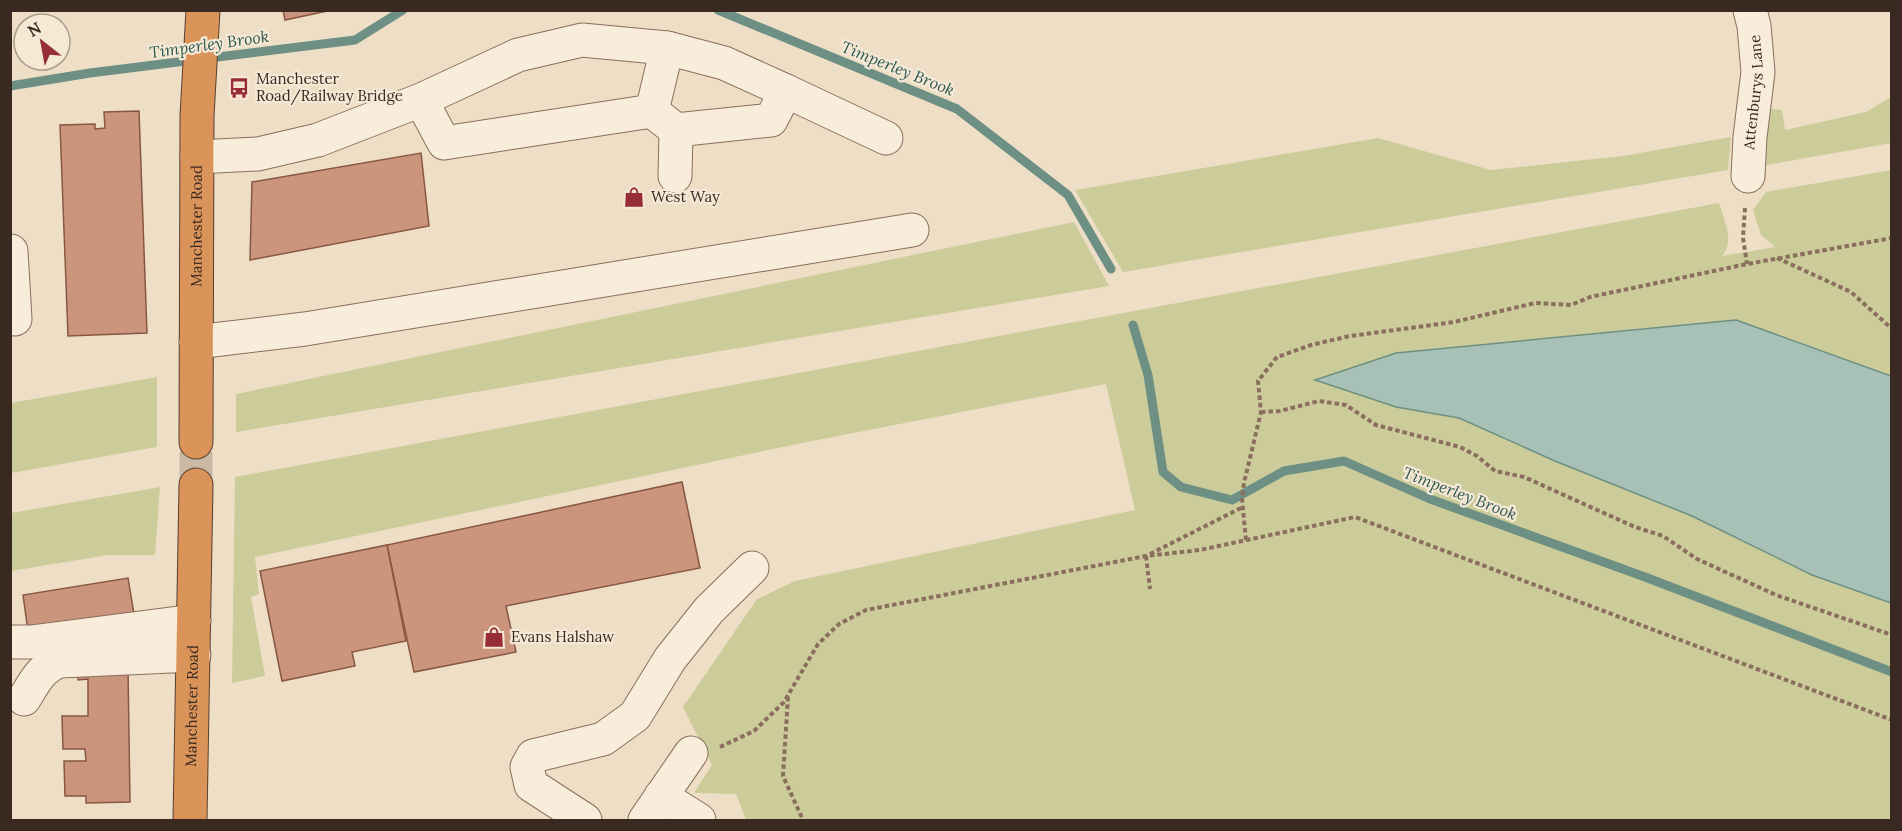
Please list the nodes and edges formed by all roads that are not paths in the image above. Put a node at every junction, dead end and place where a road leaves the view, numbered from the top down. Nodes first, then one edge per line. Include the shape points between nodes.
1 (203, 10) edge
2 (1750, 10) edge
3 (667, 48) junction
4 (786, 91) junction
5 (421, 100) junction
6 (664, 121) junction
7 (886, 138) dead end
8 (197, 157) junction
9 (1748, 176) road end
10 (675, 177) dead end
11 (912, 230) dead end
12 (11, 251) edge
13 (12, 284) edge
14 (15, 319) dead end
15 (196, 342) junction
16 (196, 442) tunnel mouth
17 (196, 485) tunnel mouth
18 (752, 568) dead end
19 (194, 621) junction
20 (10, 642) edge
21 (194, 655) junction
22 (24, 699) dead end
23 (691, 753) road end
24 (653, 808) edge
25 (190, 820) edge
26 (585, 820) edge
27 (699, 820) edge

1 - 8 highway, Manchester Road
2 - 9 street, Attenburys Lane via 1758,72
3 - 4 street via 724,63
3 - 5 street via 582,40 518,55
3 - 6 street
4 - 6 street via 771,120
4 - 7 street
5 - 6 street via 444,143
5 - 8 street via 318,140 258,154
6 - 10 street
8 - 15 highway, Manchester Road
11 - 15 street via 305,329
12 - 13 street
13 - 14 street
15 - 16 highway, Manchester Road
17 - 19 highway, Manchester Road
18 - 26 street via 709,610 670,658 635,716 603,739 534,756 526,767 531,785
19 - 20 street
19 - 21 highway, Manchester Road
21 - 22 street via 60,661 49,664
21 - 25 highway, Manchester Road
23 - 24 street
24 - 27 street

